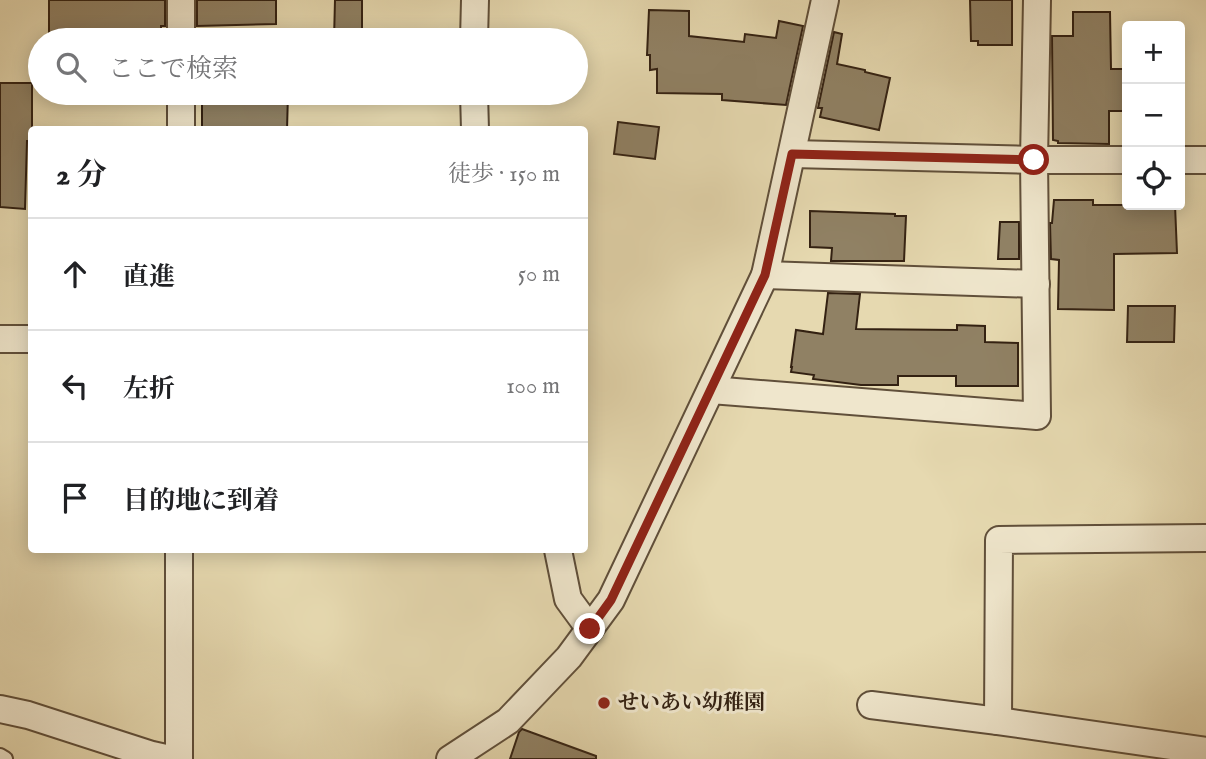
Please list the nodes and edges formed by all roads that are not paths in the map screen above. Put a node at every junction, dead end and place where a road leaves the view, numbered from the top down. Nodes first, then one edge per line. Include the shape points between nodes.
1 (181, 0) edge
2 (475, 0) edge
3 (825, 0) edge
4 (1037, 0) edge
5 (181, 28) edge
6 (474, 28) edge
7 (181, 105) edge
8 (474, 105) edge
9 (181, 126) edge
10 (475, 126) edge
11 (792, 154) junction
12 (1034, 160) junction
13 (1122, 160) edge
14 (1185, 160) edge
15 (1206, 160) edge
16 (765, 275) junction
17 (1036, 284) junction
18 (0, 339) edge
19 (28, 339) edge
20 (711, 390) junction
21 (1206, 538) edge
22 (179, 553) edge
23 (559, 553) edge
24 (590, 629) junction
25 (871, 705) dead end
26 (0, 709) edge
27 (998, 721) junction
28 (1206, 751) edge
29 (0, 756) edge
30 (5, 759) edge
31 (170, 759) edge
32 (179, 759) edge
33 (450, 759) edge

1 - 5 street
2 - 6 street
3 - 11 street
4 - 12 street
7 - 9 street
8 - 10 street
11 - 12 street
11 - 16 street
12 - 13 street
12 - 17 street
14 - 15 street
16 - 17 street
16 - 20 street
17 - 20 street via 1037,416
18 - 19 street
20 - 24 street via 611,600
21 - 27 street via 999,540
22 - 32 street
23 - 24 street via 568,599
24 - 33 street via 508,721
25 - 27 street
26 - 31 street
27 - 28 street
29 - 30 lane

